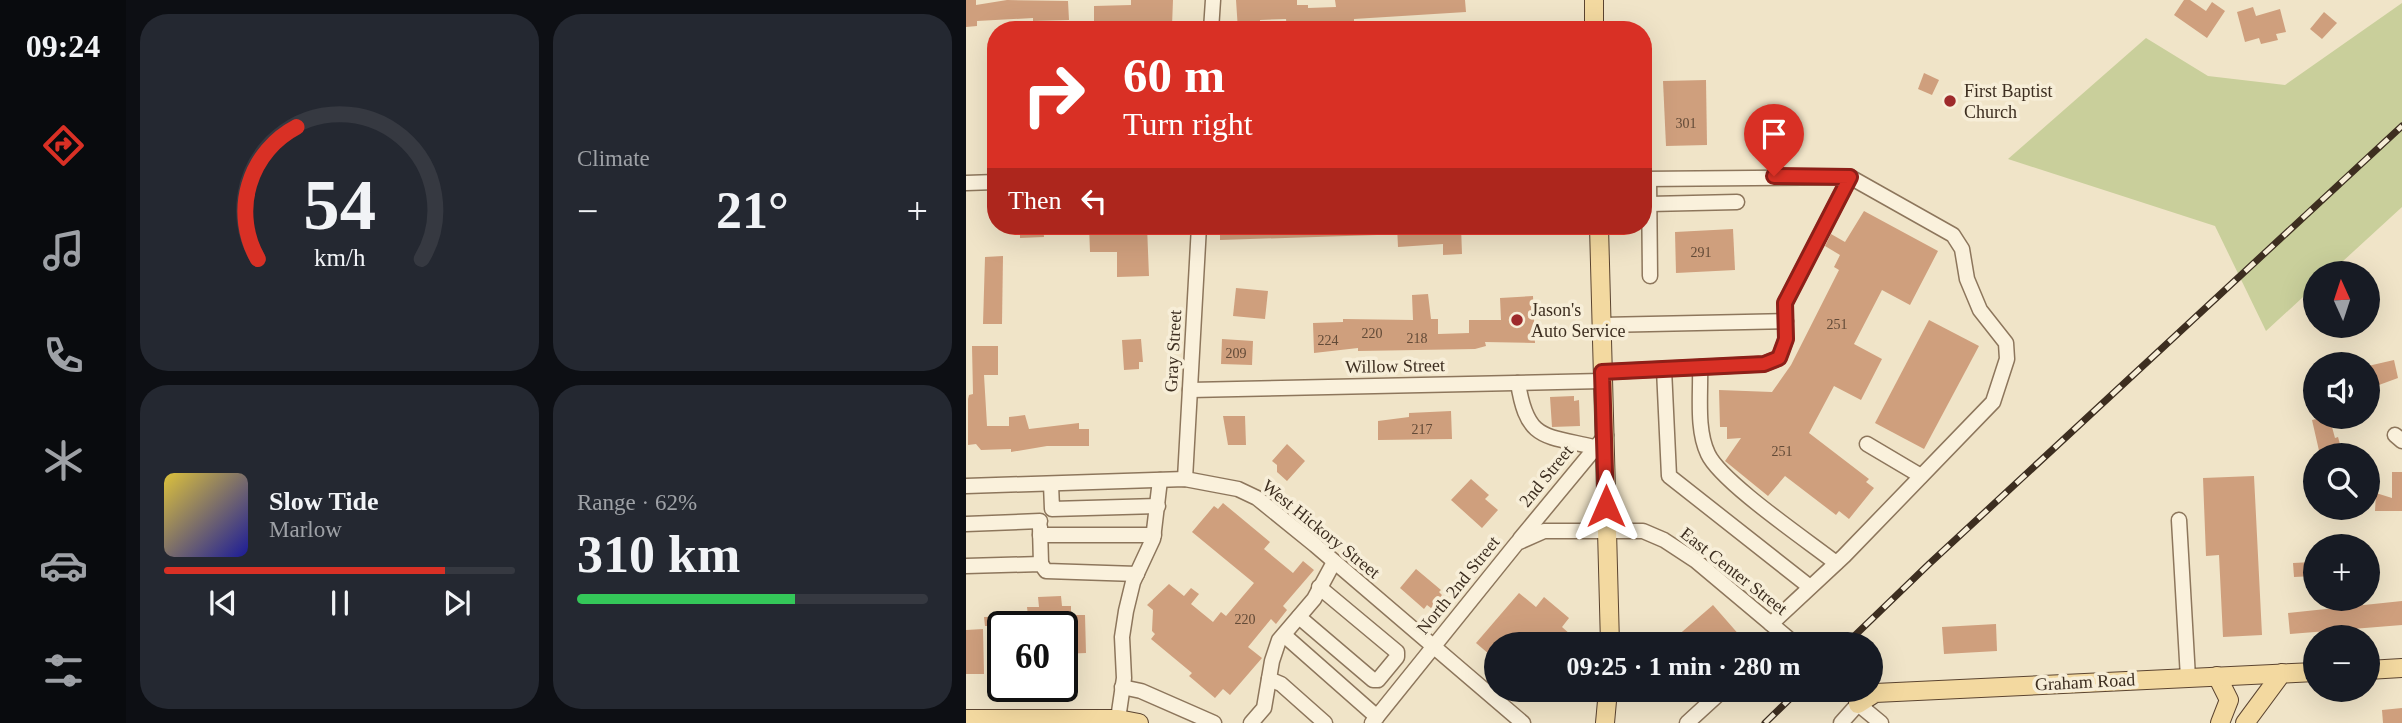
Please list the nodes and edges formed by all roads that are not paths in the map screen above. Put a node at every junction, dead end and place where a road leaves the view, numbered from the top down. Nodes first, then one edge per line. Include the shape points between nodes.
1 (1213, 0) edge
2 (1594, 0) edge
3 (1212, 21) edge
4 (1594, 21) edge
5 (1850, 177) junction
6 (1652, 179) edge
7 (987, 182) edge
8 (966, 183) edge
9 (1737, 202) dead end
10 (1652, 204) edge
11 (1199, 235) edge
12 (1598, 235) edge
13 (1649, 235) edge
14 (1650, 276) dead end
15 (1786, 321) junction
16 (1602, 325) junction
17 (1700, 367) junction
18 (1664, 369) junction
19 (1602, 376) junction
20 (1518, 383) junction
21 (1190, 390) junction
22 (1600, 441) junction
23 (1867, 444) dead end
24 (1921, 476) junction
25 (1185, 479) junction
26 (1160, 480) junction
27 (1051, 484) junction
28 (966, 486) edge
29 (1158, 506) junction
30 (1052, 509) junction
31 (2179, 520) dead end
32 (966, 524) edge
33 (1040, 528) junction
34 (1606, 530) junction
35 (1154, 535) junction
36 (1517, 543) junction
37 (1334, 562) junction
38 (1836, 563) junction
39 (1041, 564) junction
40 (966, 566) edge
41 (1137, 574) junction
42 (1319, 587) junction
43 (1811, 587) junction
44 (1299, 617) junction
45 (1771, 624) junction
46 (1610, 632) edge
47 (1778, 632) edge
48 (1284, 635) junction
49 (1433, 645) junction
50 (2402, 668) edge
51 (2380, 669) edge
52 (2303, 672) edge
53 (2282, 673) junction
54 (2217, 676) junction
55 (2188, 678) junction
56 (1269, 679) junction
57 (1122, 687) junction
58 (1607, 702) edge
59 (1711, 702) edge
60 (1858, 704) junction
61 (966, 719) edge
62 (1118, 719) junction
63 (1375, 720) edge
64 (1521, 722) edge
65 (1139, 723) edge
66 (1214, 723) edge
67 (1251, 723) edge
68 (1325, 723) edge
69 (1605, 723) edge
70 (1687, 723) edge
71 (1842, 723) edge
72 (1881, 723) edge
73 (2221, 723) edge
74 (2245, 723) edge

1 - 3 street
2 - 4 main road
5 - 6 street
5 - 15 street via 1785,303
5 - 24 street via 1953,235 1962,249 1967,279 1980,310 2006,343 2007,359 1993,402
7 - 8 street
9 - 10 street
11 - 21 street, Gray Street
12 - 16 main road
13 - 14 street
15 - 16 street
15 - 17 street, Willow Street via 1779,358 1764,364
16 - 19 main road
17 - 18 street, Willow Street
17 - 38 street via 1702,435 1711,459 1735,484
18 - 19 street, Willow Street
18 - 43 street via 1669,476
19 - 20 street, Willow Street
19 - 22 main road
20 - 21 street, Willow Street
20 - 22 street via 1523,414 1541,434
21 - 25 street, Gray Street
22 - 34 main road
22 - 36 street, 2nd Street
23 - 24 street
24 - 38 street
25 - 26 street, West Hickory Street
25 - 37 street, West Hickory Street via 1238,489 1257,498
26 - 27 street, West Hickory Street
26 - 29 street
27 - 28 street, West Hickory Street
27 - 30 street
29 - 30 street
29 - 35 street
30 - 33 street
31 - 55 street
32 - 33 street
33 - 35 street
33 - 39 street
34 - 36 street, North 2nd Street via 1544,531
34 - 45 street, East Center Street via 1643,531 1664,540 1716,576
34 - 46 main road
35 - 41 street
36 - 49 street, North 2nd Street
37 - 42 street
37 - 49 street, West Hickory Street
38 - 43 street
39 - 40 street
39 - 41 street via 1046,571
41 - 57 street via 1122,636
42 - 44 street
42 - 44 street via 1397,652 1397,657 1373,680
43 - 45 street
44 - 48 street
45 - 47 street, East Center Street
48 - 56 street
48 - 63 street
49 - 63 street, North 2nd Street
49 - 64 street, West Hickory Street
50 - 51 main road
52 - 53 main road, Graham Road
53 - 54 main road, Graham Road
53 - 74 main road
54 - 55 main road, Graham Road
54 - 73 main road via 2229,700
55 - 60 main road, Graham Road via 1875,692
56 - 67 street via 1264,708
56 - 68 street
57 - 62 street
57 - 66 street
58 - 69 main road
59 - 70 street
60 - 71 street
60 - 72 street
61 - 62 main road
62 - 65 main road

